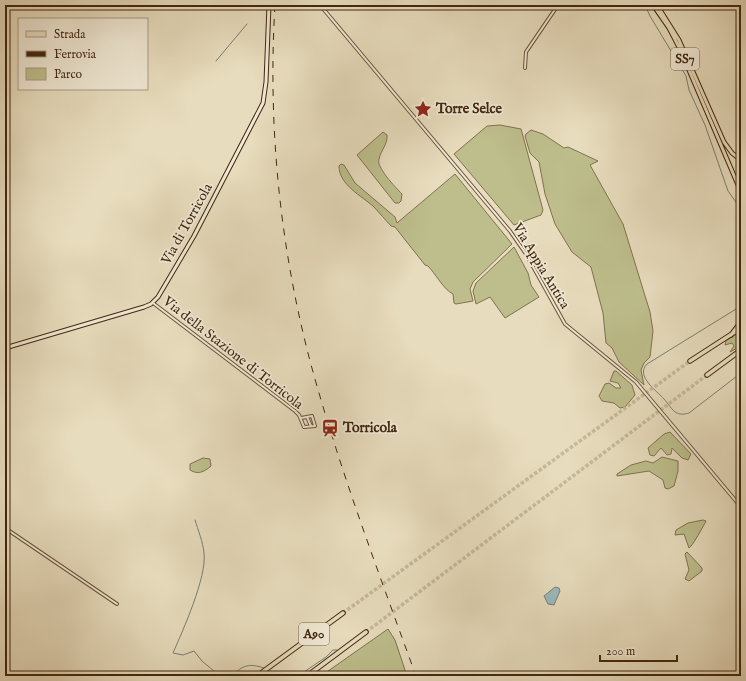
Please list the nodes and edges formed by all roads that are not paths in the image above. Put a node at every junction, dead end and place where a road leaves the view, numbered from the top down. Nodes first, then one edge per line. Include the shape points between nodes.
1 (270, 5) edge
2 (320, 5) edge
3 (558, 5) edge
4 (653, 5) edge
5 (657, 5) edge
6 (525, 68) dead end
7 (741, 160) edge
8 (741, 192) edge
9 (152, 303) junction
10 (741, 322) edge
11 (741, 328) edge
12 (731, 334) junction
13 (5, 348) edge
14 (741, 350) edge
15 (690, 361) tunnel mouth
16 (707, 375) tunnel mouth
17 (307, 417) junction
18 (301, 418) junction
19 (312, 426) junction
20 (741, 507) edge
21 (5, 528) edge
22 (117, 604) dead end
23 (344, 613) tunnel mouth
24 (366, 632) tunnel mouth
25 (257, 676) edge
26 (307, 676) edge

1 - 9 street, Via di Torricola via 263,103 191,242
2 - 20 street, Via Appia Antica via 510,231 526,254 565,324 636,382
3 - 6 street via 526,52
4 - 8 main road, SS7 via 680,49
5 - 7 main road, SS7 via 679,40 724,143
9 - 13 street
9 - 18 street, Via della Stazione di Torricola
10 - 12 highway
11 - 12 highway
12 - 15 highway
14 - 16 highway
17 - 18 street
17 - 19 street
17 - 19 street via 312,416 315,426
18 - 19 street, Via della Stazione di Torricola via 304,427
21 - 22 street
23 - 25 highway, A90
24 - 26 highway, A90

